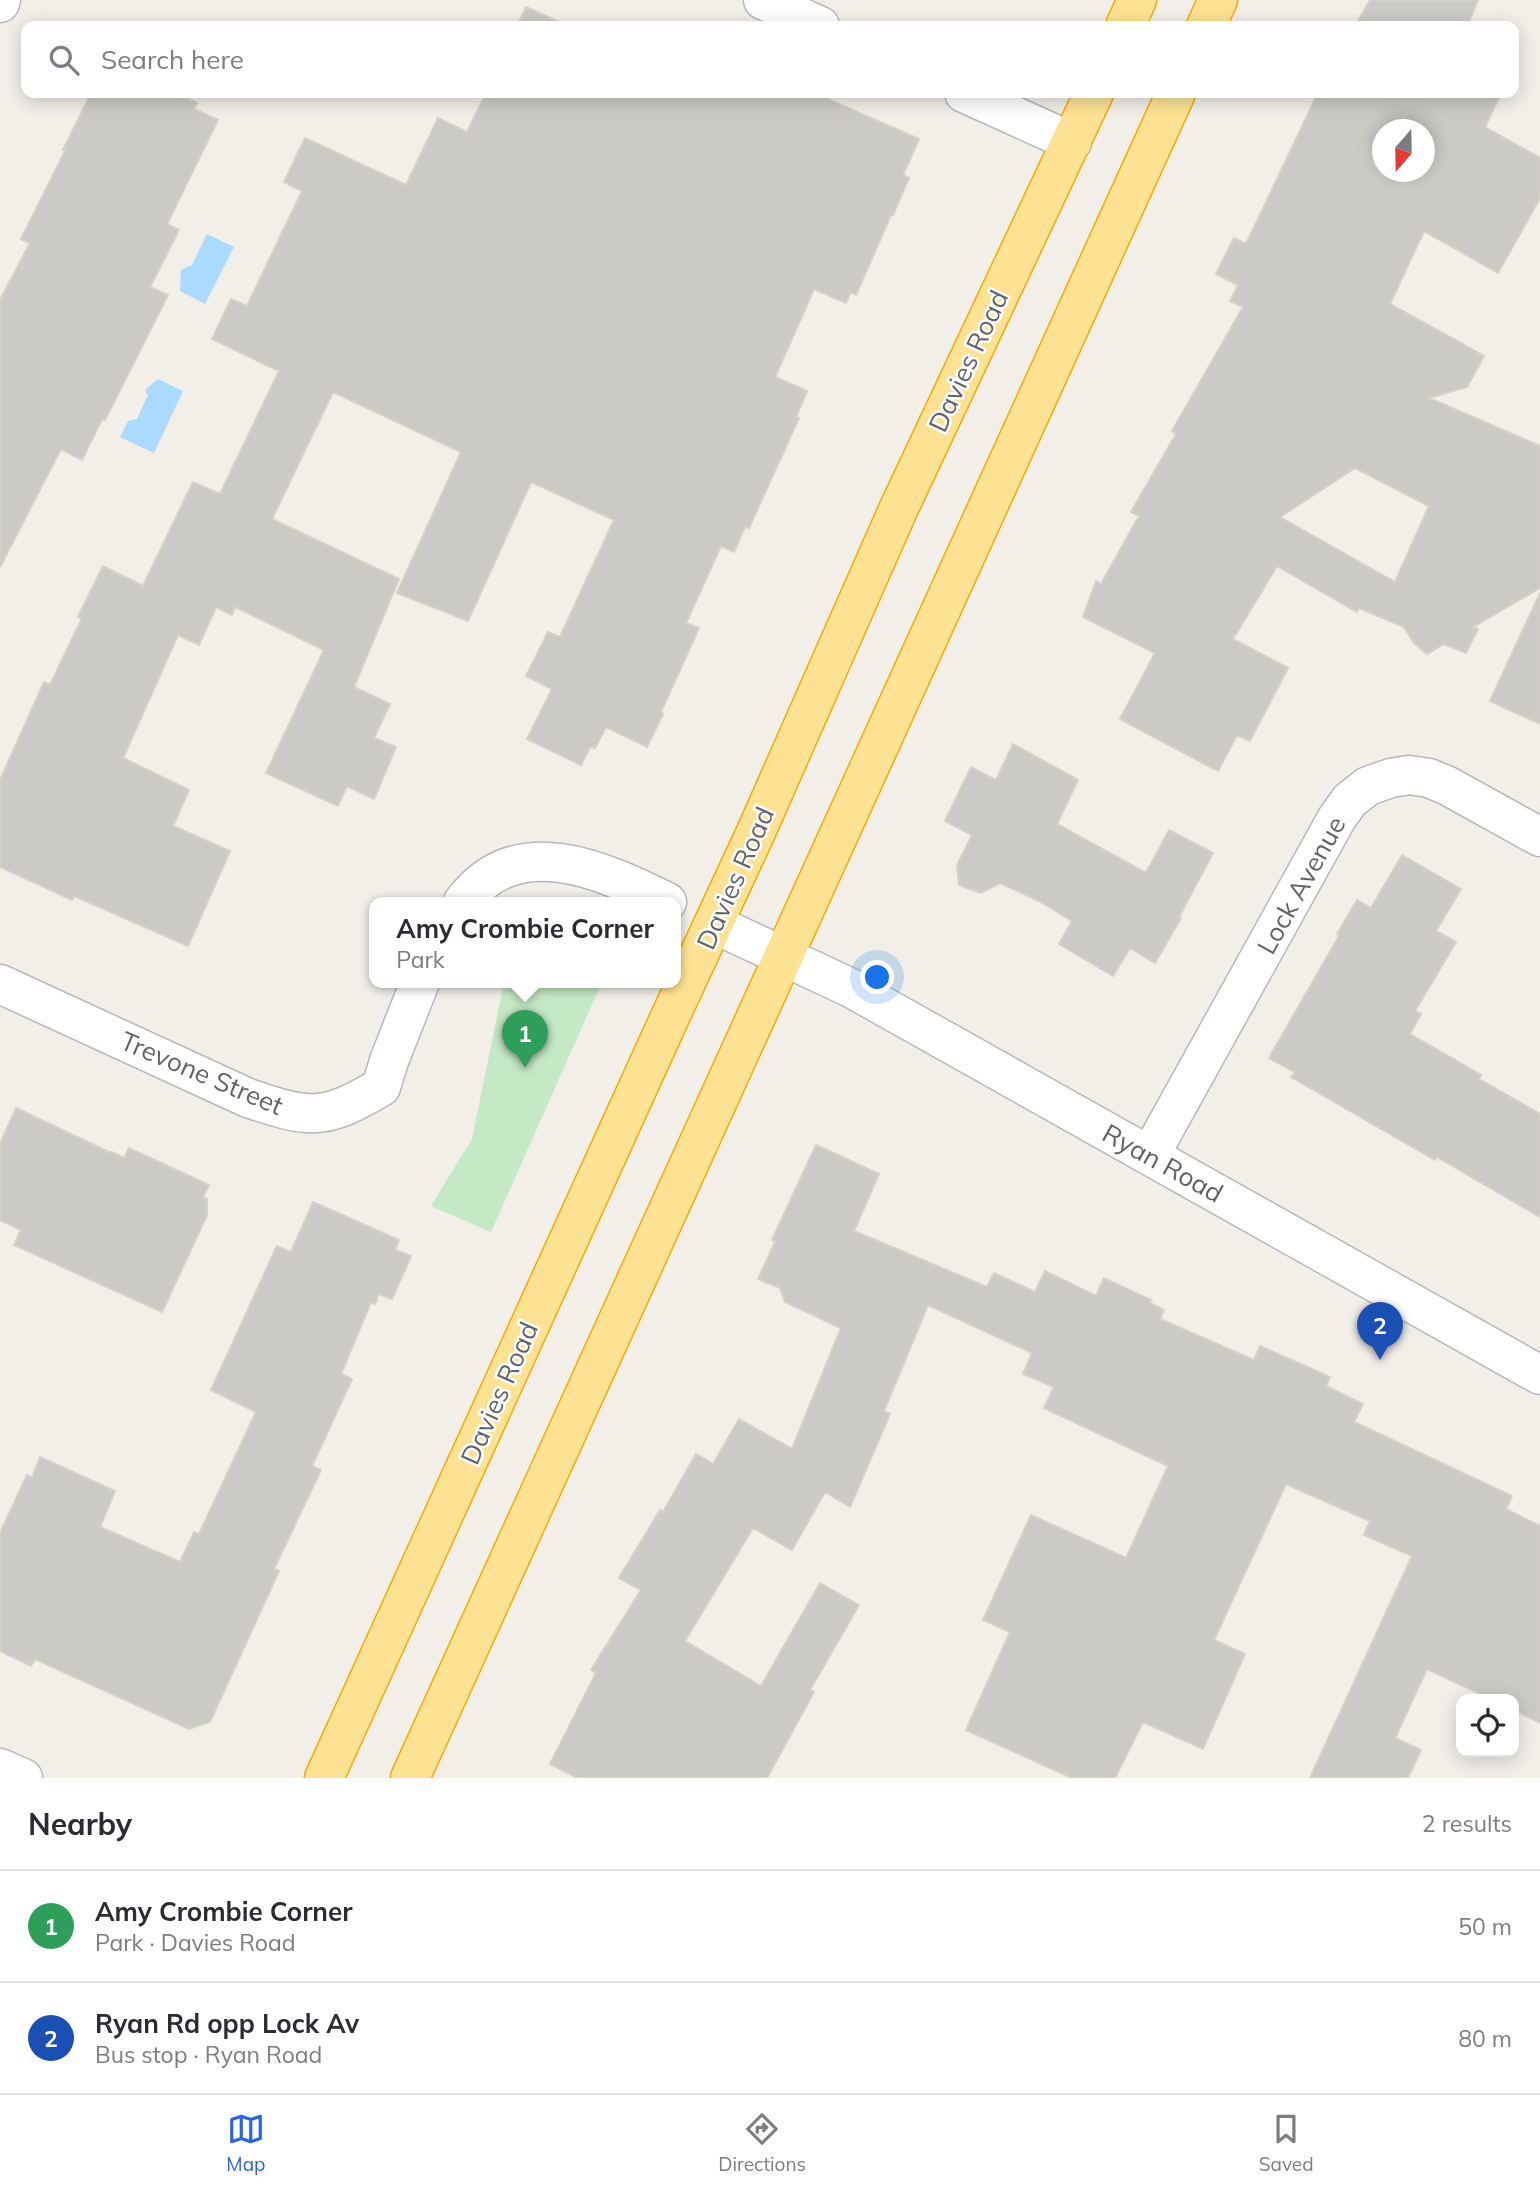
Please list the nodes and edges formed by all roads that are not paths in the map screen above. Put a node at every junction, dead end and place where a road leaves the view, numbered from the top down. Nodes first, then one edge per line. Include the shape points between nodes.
1 (763, 0) edge
2 (1137, 0) edge
3 (1218, 0) edge
4 (809, 21) edge
5 (1127, 21) edge
6 (1208, 21) edge
7 (975, 98) edge
8 (1092, 98) edge
9 (1174, 98) edge
10 (1072, 142) junction
11 (1540, 837) edge
12 (468, 897) edge
13 (656, 897) edge
14 (681, 908) edge
15 (714, 925) junction
16 (783, 957) junction
17 (0, 984) edge
18 (418, 988) edge
19 (1150, 1155) junction
20 (1540, 1375) edge
21 (0, 1768) edge
22 (23, 1778) edge
23 (324, 1778) edge
24 (410, 1778) edge

1 - 4 street
2 - 5 highway
3 - 6 highway
7 - 10 street
8 - 10 highway, Davies Road
9 - 16 highway
10 - 15 highway, Davies Road via 898,510
11 - 19 street, Lock Avenue via 1429,778 1391,778 1368,786 1350,800
12 - 13 street via 502,869 535,860 592,870
14 - 15 street
15 - 16 street, Ryan Road
15 - 23 highway, Davies Road
16 - 19 street, Ryan Road via 861,993
16 - 24 highway
17 - 18 street, Trevone Street via 248,1098 310,1114 333,1111 381,1087
19 - 20 street, Ryan Road
21 - 22 street

